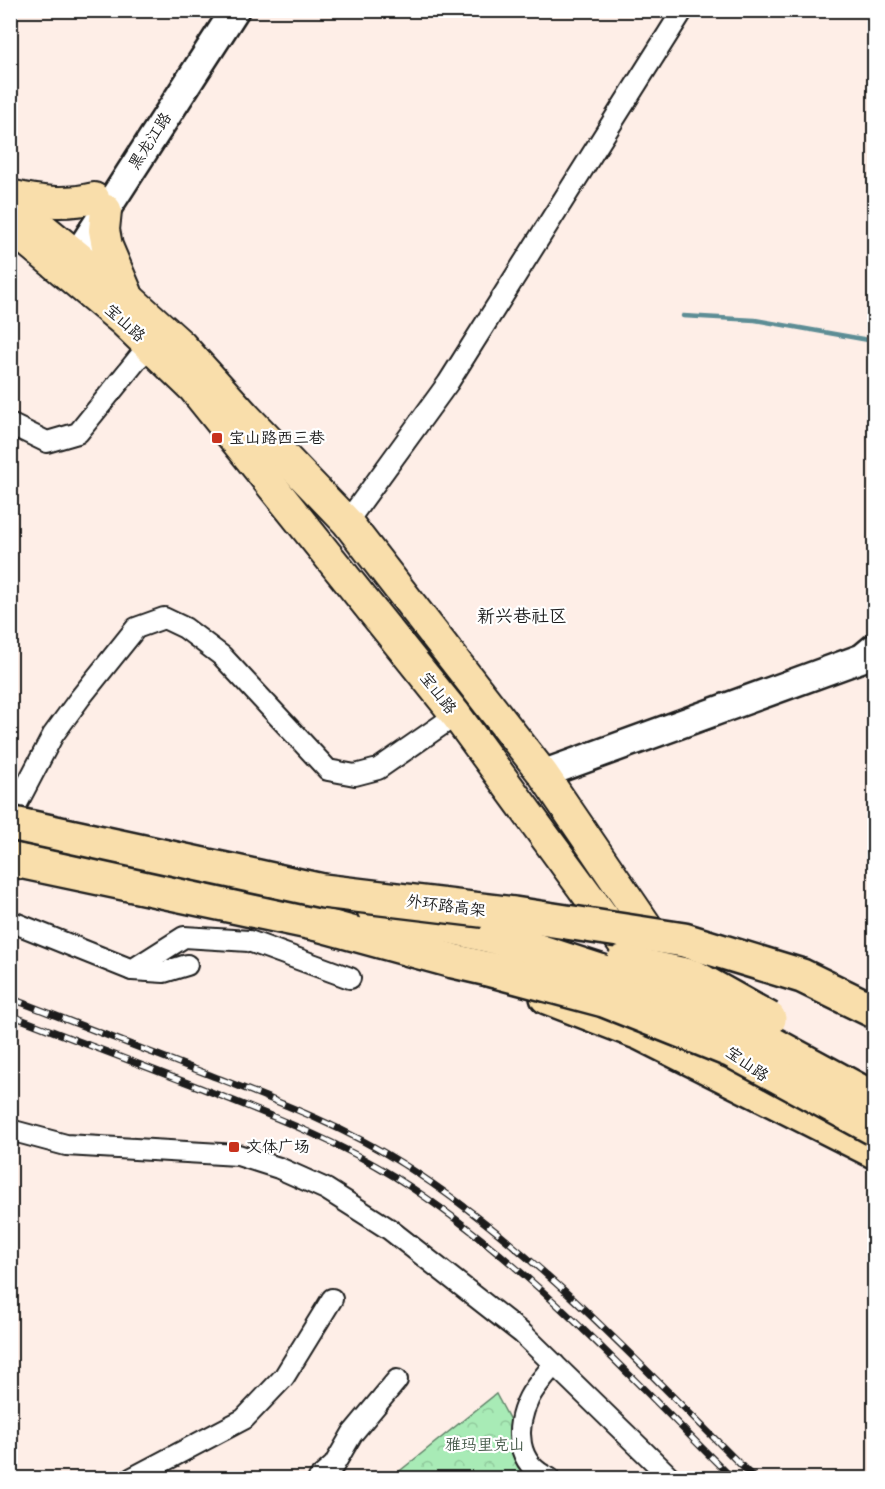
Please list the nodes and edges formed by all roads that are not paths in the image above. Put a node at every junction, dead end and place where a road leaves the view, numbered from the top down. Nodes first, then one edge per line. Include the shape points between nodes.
1 (217, 10) edge
2 (236, 10) edge
3 (683, 10) edge
4 (10, 195) edge
5 (10, 201) edge
6 (100, 204) junction
7 (10, 227) edge
8 (65, 258) junction
9 (130, 299) junction
10 (149, 345) junction
11 (10, 424) edge
12 (347, 522) junction
13 (874, 648) edge
14 (456, 716) junction
15 (543, 774) junction
16 (11, 825) edge
17 (10, 859) edge
18 (10, 921) edge
19 (495, 937) junction
20 (453, 961) junction
21 (187, 965) dead end
22 (132, 970) junction
23 (350, 978) dead end
24 (874, 1011) edge
25 (874, 1025) edge
26 (874, 1077) edge
27 (874, 1099) edge
28 (874, 1113) edge
29 (874, 1128) edge
30 (10, 1130) edge
31 (874, 1140) edge
32 (874, 1151) edge
33 (332, 1299) dead end
34 (554, 1364) junction
35 (397, 1380) dead end
36 (132, 1479) edge
37 (319, 1479) edge
38 (549, 1479) edge
39 (671, 1479) edge

1 - 6 main road, 黑龙江路
2 - 6 main road, 黑龙江路
3 - 12 street via 448,383
4 - 6 main road via 49,202
5 - 8 main road, 宝山路
6 - 8 main road, 黑龙江路
6 - 9 main road via 107,246
7 - 8 main road, 宝山路
8 - 9 main road, 宝山路
8 - 10 main road, 宝山路
9 - 12 main road, 宝山路 via 182,345
10 - 11 street via 78,433 47,442
10 - 14 main road, 宝山路 via 214,413
12 - 15 main road, 宝山路
13 - 15 main road via 862,658
14 - 16 street via 378,769 355,775 328,770 222,656 185,628 164,618 136,628 80,698 53,735
14 - 31 main road, 宝山路 via 676,1015 795,1097
15 - 28 main road, 宝山路 via 667,957 697,993 802,1076
16 - 19 highway
16 - 24 highway, 外环路高架, bridge via 323,891 684,940 802,976
16 - 25 highway, 外环路高架 via 72,851 331,909 521,931 692,958 810,994
17 - 20 highway via 318,924
18 - 22 street
19 - 26 highway, bridge via 694,978
19 - 27 highway, bridge via 612,975 743,1028
20 - 29 highway, bridge via 604,1000 732,1051
20 - 32 highway via 640,1033
21 - 22 street via 164,972
22 - 23 street via 184,937 249,941
30 - 34 street via 66,1145 238,1155 279,1168 317,1185 389,1229 523,1334
33 - 36 street via 284,1377 244,1419
34 - 38 street via 529,1397 519,1443 527,1462
34 - 39 street
35 - 37 street via 352,1434 334,1465

